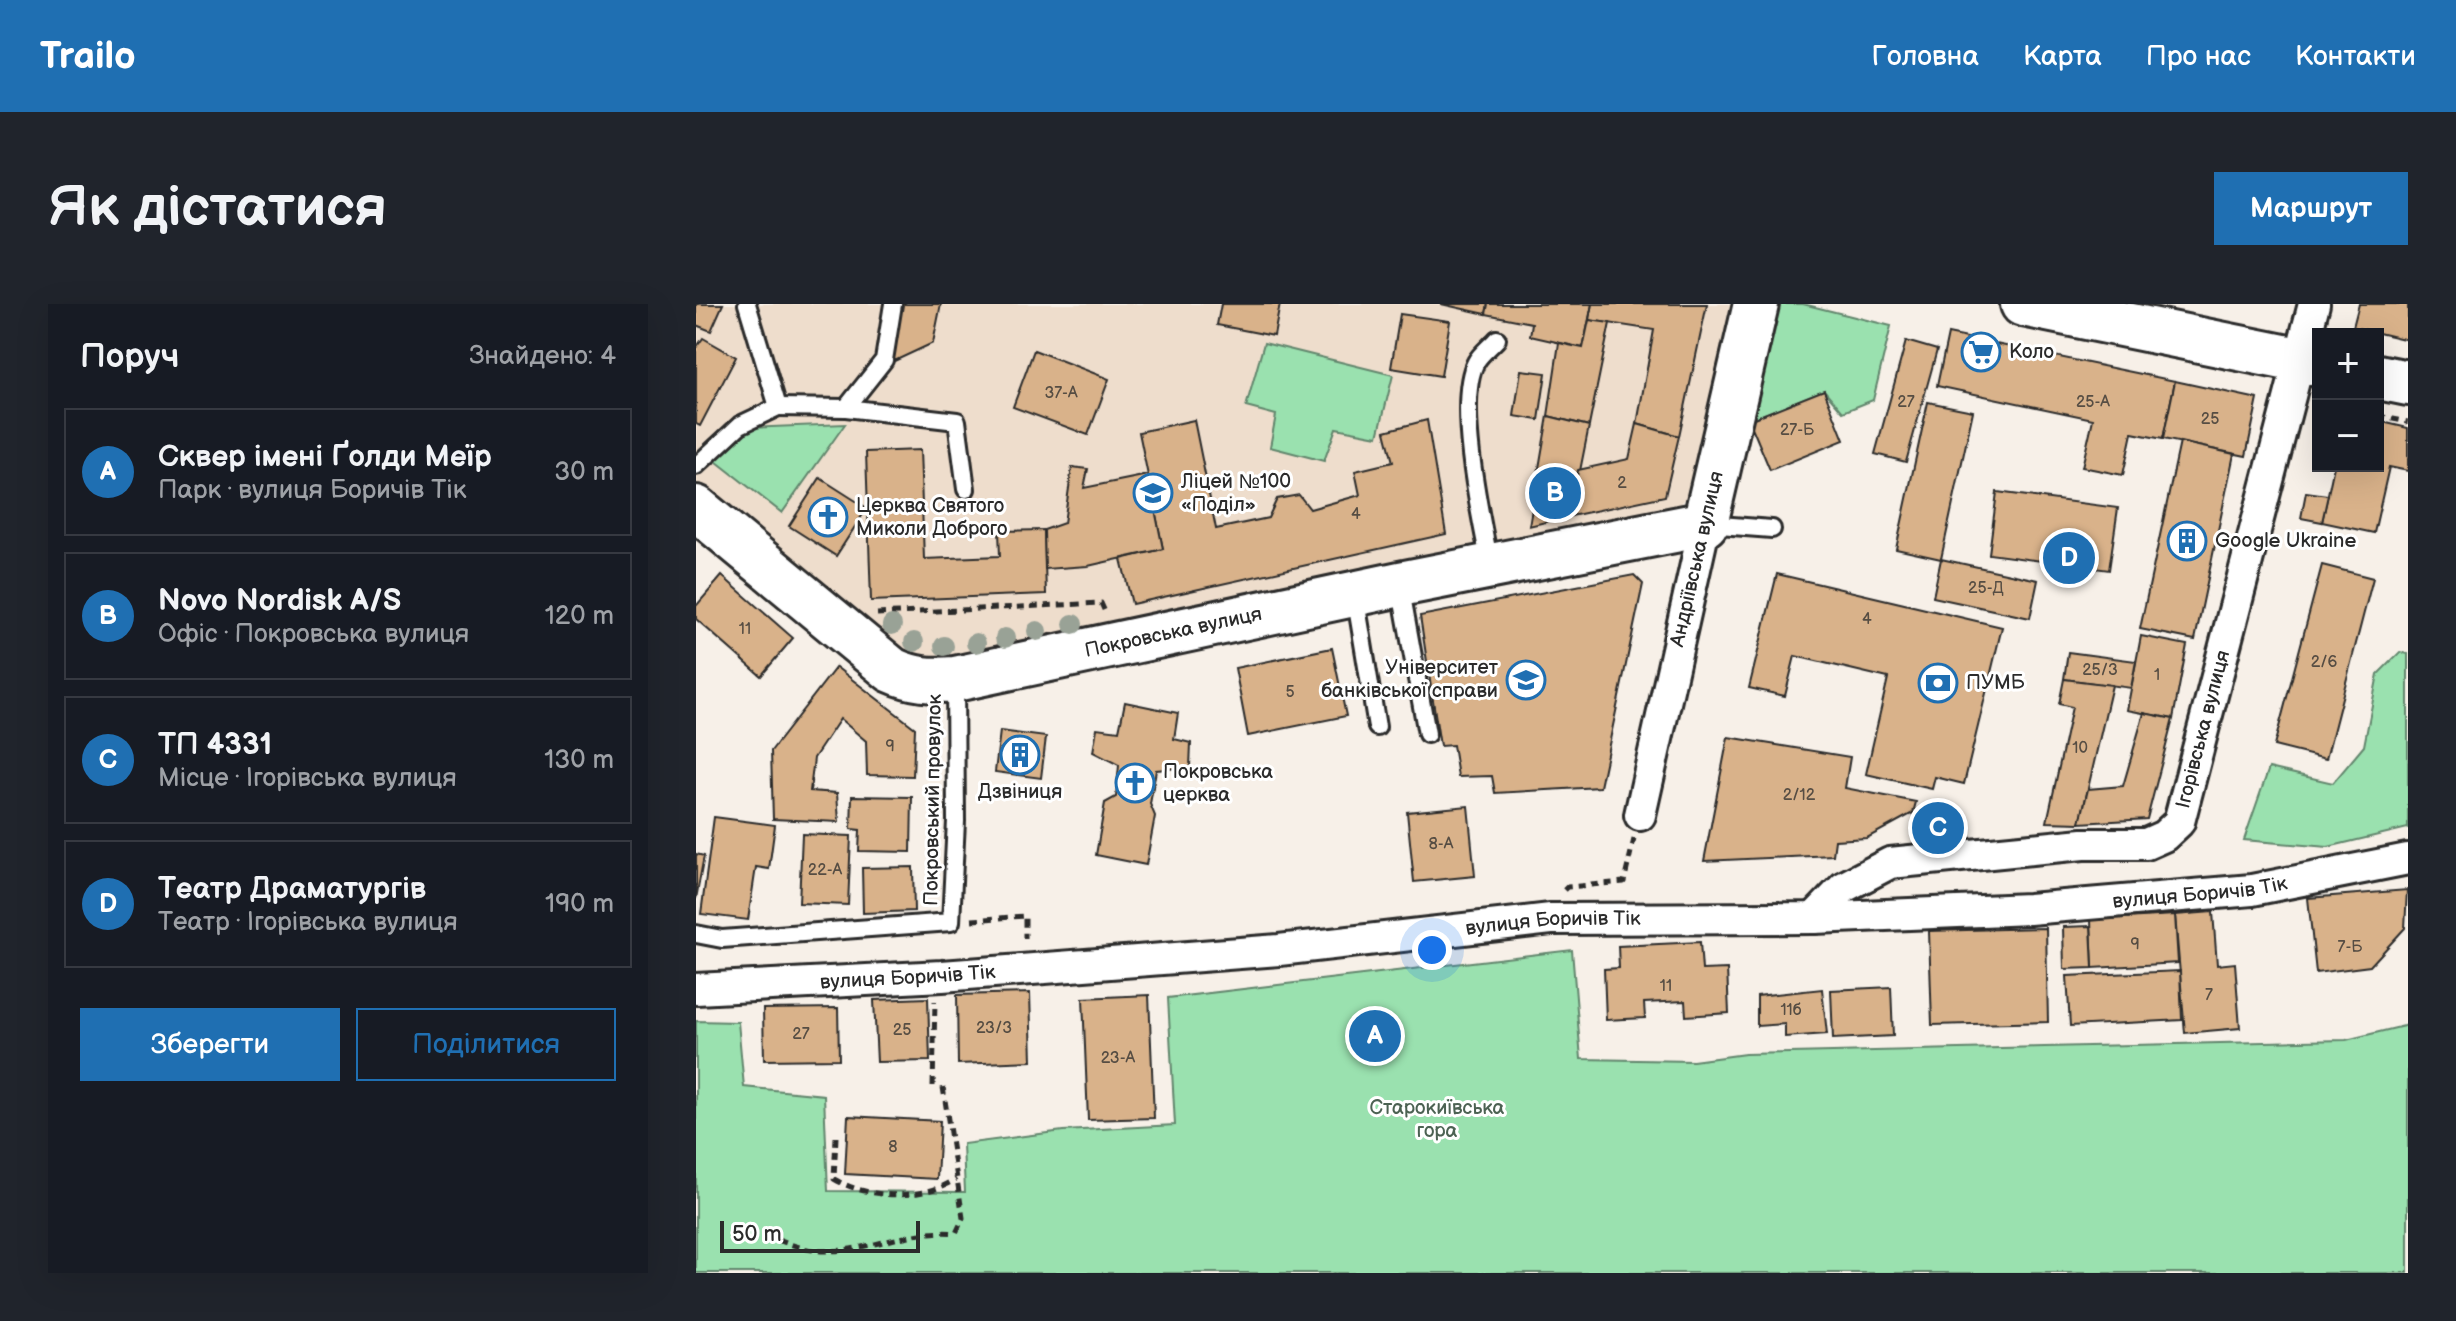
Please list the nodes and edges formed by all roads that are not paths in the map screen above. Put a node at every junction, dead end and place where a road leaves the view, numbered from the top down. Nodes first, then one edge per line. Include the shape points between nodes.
1 (747, 304) edge
2 (893, 304) edge
3 (1756, 304) edge
4 (2023, 304) edge
5 (2314, 304) edge
6 (1497, 339) dead end
7 (2310, 362) edge
8 (2384, 378) edge
9 (2408, 383) edge
10 (778, 407) junction
11 (846, 408) junction
12 (696, 466) edge
13 (966, 489) dead end
14 (696, 508) edge
15 (1705, 524) junction
16 (1772, 529) dead end
17 (1490, 565) junction
18 (1400, 584) junction
19 (1355, 593) junction
20 (955, 679) junction
21 (1377, 727) dead end
22 (1427, 734) dead end
23 (1640, 815) road end
24 (2408, 859) edge
25 (1814, 918) junction
26 (696, 934) edge
27 (696, 989) edge

1 - 10 lane
2 - 11 lane via 884,360
3 - 15 street, Андріївська вулиця
4 - 7 street
5 - 7 street, Ігорівська вулиця
6 - 17 lane via 1476,362 1469,387 1468,422
7 - 25 street, Ігорівська вулиця via 2179,822 2146,844 2083,844 1890,863 1844,887
8 - 9 street
10 - 11 lane
10 - 12 lane via 740,425
11 - 13 lane via 957,421
14 - 20 street, Покровська вулиця via 881,662 910,678
15 - 16 lane
15 - 17 street, Покровська вулиця
15 - 23 street, Андріївська вулиця
17 - 18 street, Покровська вулиця
18 - 19 street, Покровська вулиця
18 - 22 lane
19 - 20 street, Покровська вулиця
19 - 21 lane
20 - 26 lane, Покровський провулок via 951,922 722,939
24 - 25 street, вулиця Боричів Тік via 2252,890 2029,909
25 - 27 street, вулиця Боричів Тік via 1551,919 1279,950

